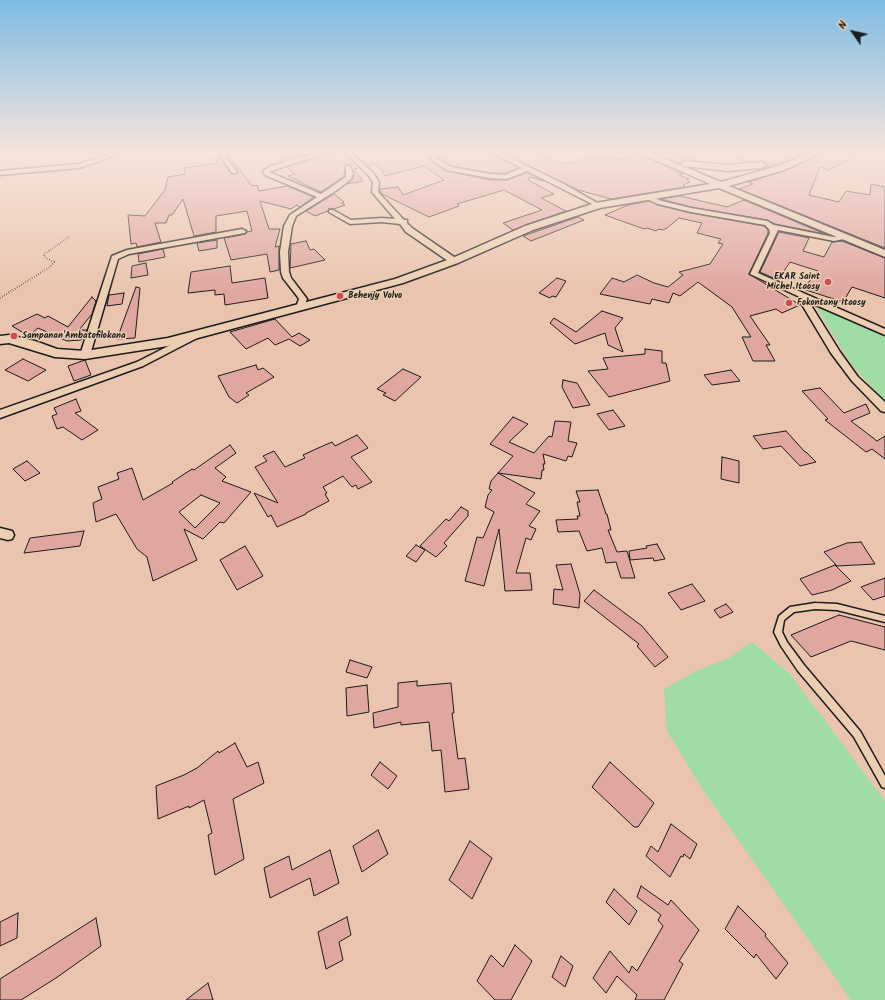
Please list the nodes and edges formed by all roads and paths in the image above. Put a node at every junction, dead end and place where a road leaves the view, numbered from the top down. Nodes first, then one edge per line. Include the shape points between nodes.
1 (316, 201) edge
2 (383, 201) edge
3 (588, 201) edge
4 (631, 201) edge
5 (654, 201) edge
6 (757, 201) edge
7 (598, 206) junction
8 (330, 211) dead end
9 (404, 222) junction
10 (772, 226) junction
11 (242, 231) dead end
12 (70, 236) dead end
13 (841, 237) junction
14 (885, 254) edge
15 (454, 261) junction
16 (806, 297) junction
17 (0, 298) edge
18 (300, 307) junction
19 (885, 332) edge
20 (194, 336) junction
21 (0, 340) edge
22 (85, 355) junction
23 (885, 408) edge
24 (0, 414) edge
25 (885, 619) edge
26 (885, 784) edge

1 - 18 street via 293,215 286,233 285,272 303,299
2 - 9 street
3 - 7 street
4 - 7 street
5 - 10 street
6 - 13 street
7 - 15 street via 529,228
8 - 9 street via 350,222
9 - 15 street via 410,230
10 - 13 street via 834,238
10 - 16 street via 774,233 754,274
11 - 22 street via 127,252 115,258
12 - 17 path via 44,254 44,257 54,262 50,267
13 - 14 street
15 - 18 street via 399,281
16 - 19 street
16 - 23 street via 806,303 836,354 855,379
18 - 20 street
20 - 22 street
20 - 24 street via 140,364
21 - 22 street via 30,344 55,353
25 - 26 lane via 837,607 816,606 792,609 781,618 778,632 801,668 857,734

